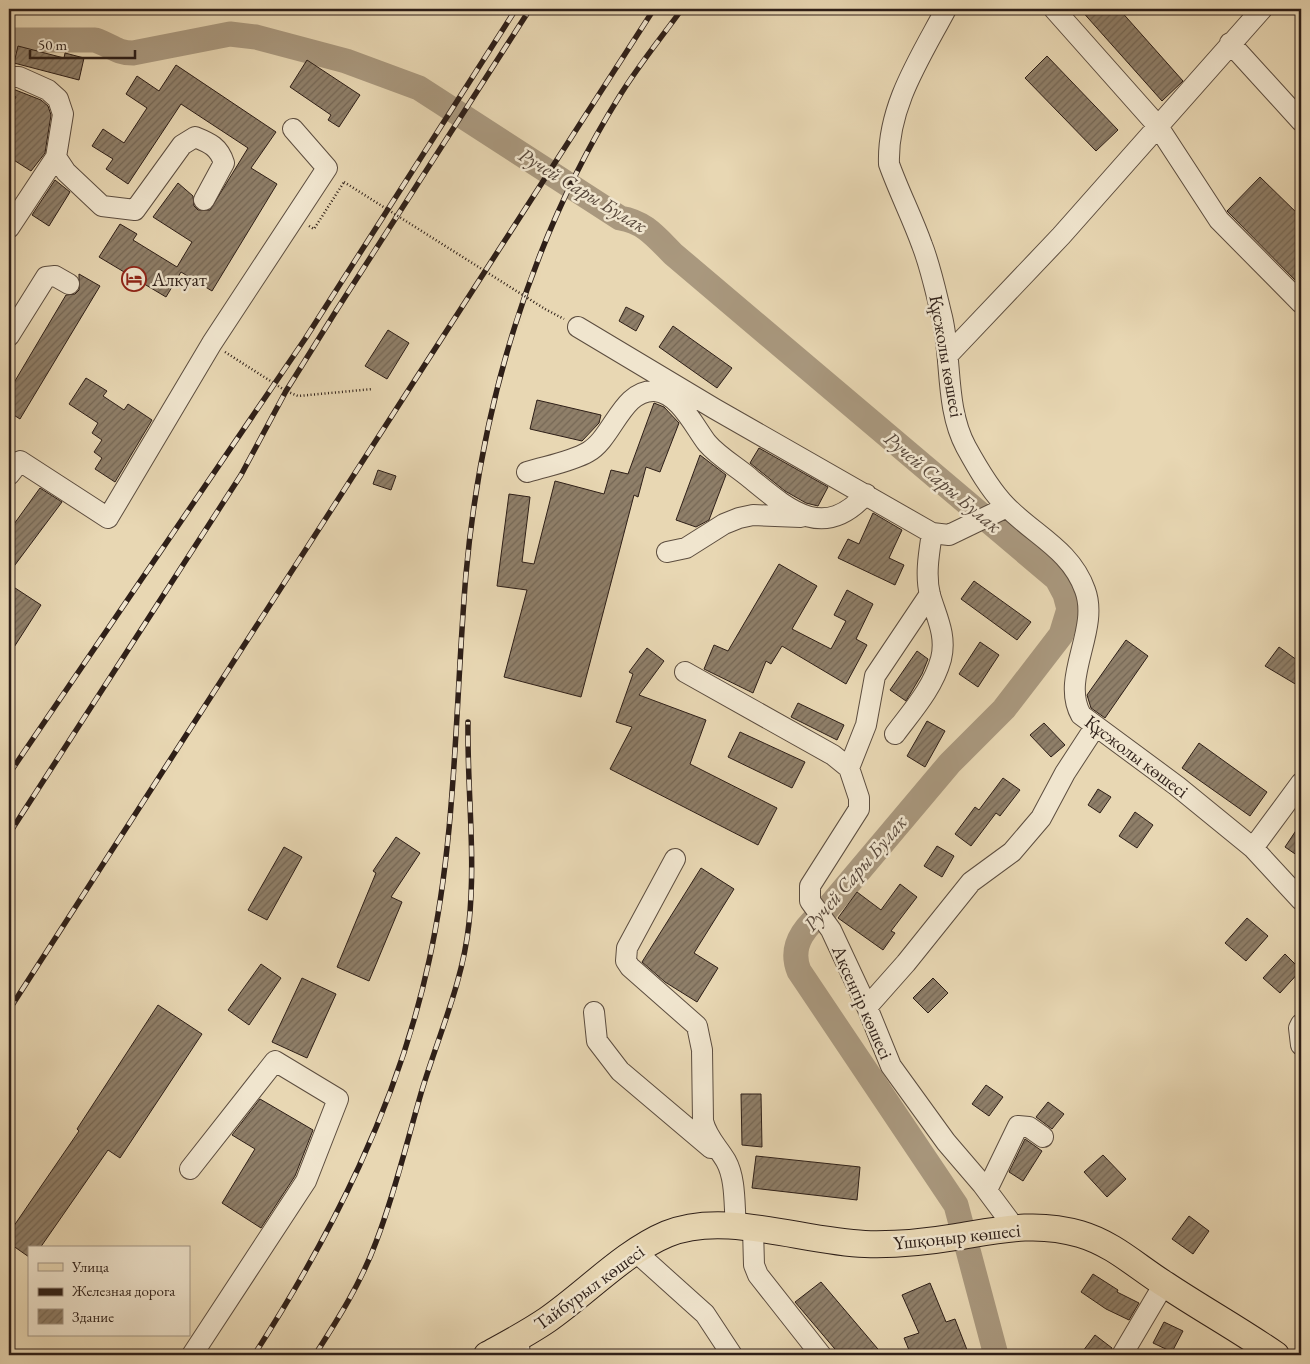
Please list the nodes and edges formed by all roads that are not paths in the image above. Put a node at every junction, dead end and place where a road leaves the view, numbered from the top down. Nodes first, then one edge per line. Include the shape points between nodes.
1 (946, 9) edge
2 (1054, 9) edge
3 (1262, 9) edge
4 (1230, 43) junction
5 (9, 77) edge
6 (1301, 121) edge
7 (1157, 125) junction
8 (293, 130) dead end
9 (56, 157) junction
10 (204, 200) dead end
11 (9, 228) edge
12 (69, 284) dead end
13 (1301, 304) edge
14 (578, 326) road end
15 (9, 336) edge
16 (948, 355) junction
17 (527, 472) dead end
18 (9, 475) edge
19 (866, 494) junction
20 (1007, 507) junction
21 (805, 517) junction
22 (932, 533) junction
23 (667, 552) dead end
24 (930, 594) junction
25 (685, 672) dead end
26 (1095, 727) junction
27 (894, 734) dead end
28 (849, 768) junction
29 (1301, 783) edge
30 (1253, 848) junction
31 (675, 859) dead end
32 (1301, 900) edge
33 (867, 1007) junction
34 (594, 1012) dead end
35 (1301, 1024) edge
36 (1301, 1045) edge
37 (1043, 1138) dead end
38 (726, 1161) junction
39 (190, 1169) dead end
40 (987, 1190) junction
41 (744, 1227) junction
42 (1014, 1227) junction
43 (665, 1234) joint
44 (636, 1252) junction
45 (1164, 1284) junction
46 (519, 1346) edge
47 (192, 1355) edge
48 (487, 1355) edge
49 (732, 1355) edge
50 (821, 1355) edge
51 (1122, 1355) edge
52 (1276, 1355) edge

1 - 16 street, Құсжолы көшесі via 900,98 888,148 892,173 929,264
2 - 7 street
3 - 4 street
4 - 6 street
4 - 7 street
5 - 9 street via 19,77 48,90 58,99 63,114
7 - 13 street via 1219,220
7 - 16 street via 1061,236
8 - 18 street via 327,168 212,343 108,518 20,461
9 - 10 street via 66,172 102,206 136,210 182,145 195,136 215,146 224,163
9 - 11 street
12 - 15 street via 55,276 46,277
14 - 19 street via 715,409
16 - 20 street, Құсжолы көшесі via 952,403 965,445
17 - 21 street via 587,453 602,442 634,397 646,391 657,391 669,395 680,406 709,445 768,494
19 - 21 street via 838,516 825,520
19 - 22 street
20 - 22 street via 949,535
20 - 26 street, Құсжолы көшесі via 1070,560 1086,592 1087,623 1076,681 1076,706 1081,716
21 - 23 street via 753,515 739,518 686,548
22 - 24 street via 928,566
24 - 27 street via 940,619 941,658 928,691
24 - 28 street via 876,676 866,725
25 - 28 street via 832,755
26 - 30 street, Құсжолы көшесі via 1177,786
26 - 33 street via 1064,773 1042,818 1012,852 971,882
28 - 33 street, Ақсеңгір көшесі via 859,798 859,809 810,886 810,901 831,930
29 - 30 street
30 - 32 street, Құсжолы көшесі
31 - 38 street via 627,948 626,961 697,1026 702,1050 703,1121 712,1142
33 - 40 street, Ақсеңгір көшесі via 890,1066 946,1142
34 - 38 street via 597,1041 620,1071
35 - 36 street
37 - 40 street via 1028,1126 1018,1126
38 - 41 street
39 - 47 street via 275,1061 338,1099 306,1181
40 - 42 street, Ақсеңгір көшесі
41 - 42 main road, Үшқоңыр көшесі via 818,1240 867,1244
41 - 43 main road, Үшқоңыр көшесі via 697,1225
41 - 50 street via 758,1275
42 - 45 main road, Үшқоңыр көшесі via 1049,1228 1080,1234 1117,1249
43 - 44 main road, Тайбурыл көшесі
44 - 46 main road, Тайбурыл көшесі via 547,1320
44 - 49 street via 705,1314
45 - 51 street
45 - 52 main road, Үшқоңыр көшесі
46 - 48 main road, Тайбурыл көшесі

